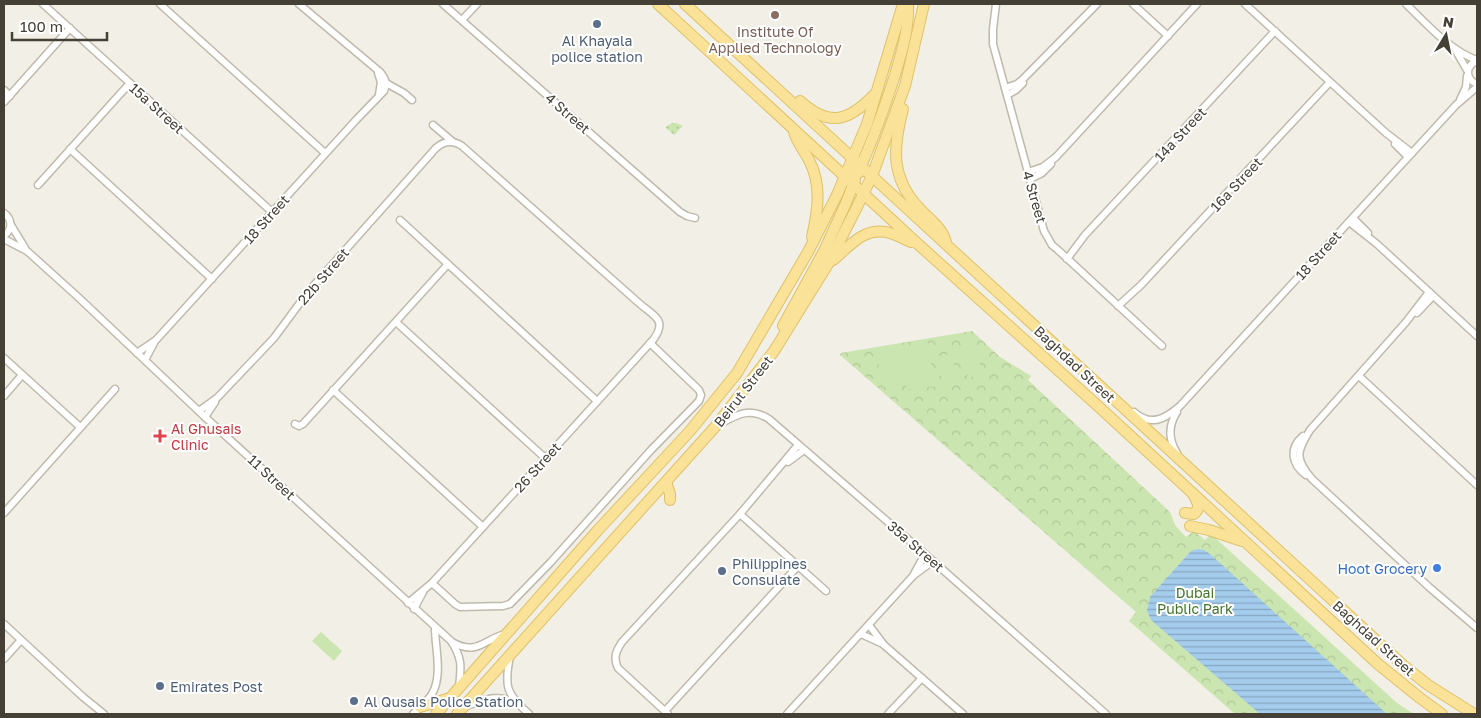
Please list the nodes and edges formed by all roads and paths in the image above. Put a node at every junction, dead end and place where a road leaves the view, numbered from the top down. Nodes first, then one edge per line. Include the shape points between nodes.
1 (43, 4) edge
2 (160, 4) edge
3 (299, 4) edge
4 (443, 4) edge
5 (478, 4) edge
6 (658, 4) edge
7 (685, 4) edge
8 (903, 4) edge
9 (908, 4) edge
10 (924, 4) edge
11 (996, 4) edge
12 (1097, 4) edge
13 (1133, 4) edge
14 (1197, 4) edge
15 (1245, 4) edge
16 (1406, 4) edge
17 (462, 20) junction
18 (70, 28) junction
19 (712, 28) junction
20 (1275, 31) junction
21 (1168, 36) junction
22 (1454, 48) junction
23 (1477, 60) edge
24 (374, 67) junction
25 (1468, 72) junction
26 (130, 82) junction
27 (1330, 82) junction
28 (386, 83) junction
29 (905, 86) junction
30 (1477, 86) edge
31 (4, 90) edge
32 (1006, 91) junction
33 (878, 92) junction
34 (10, 96) junction
35 (377, 98) junction
36 (412, 100) dead end
37 (4, 102) edge
38 (1456, 105) junction
39 (433, 125) dead end
40 (793, 129) junction
41 (453, 142) junction
42 (70, 149) junction
43 (468, 151) junction
44 (325, 153) junction
45 (1410, 155) junction
46 (430, 156) junction
47 (853, 158) junction
48 (862, 166) junction
49 (1029, 175) junction
50 (845, 176) junction
51 (872, 176) junction
52 (854, 184) junction
53 (38, 185) dead end
54 (863, 193) junction
55 (272, 212) junction
56 (4, 213) edge
57 (695, 218) dead end
58 (400, 220) dead end
59 (1351, 220) junction
60 (11, 225) junction
61 (4, 237) edge
62 (919, 245) junction
63 (946, 246) junction
64 (27, 251) junction
65 (808, 252) junction
66 (1065, 257) junction
67 (448, 264) junction
68 (828, 264) junction
69 (212, 279) junction
70 (1431, 294) junction
71 (1120, 308) junction
72 (396, 322) junction
73 (1477, 336) edge
74 (156, 340) junction
75 (650, 343) junction
76 (1162, 346) dead end
77 (774, 351) junction
78 (137, 353) junction
79 (4, 358) edge
80 (145, 360) junction
81 (22, 375) junction
82 (1359, 376) junction
83 (1093, 381) junction
84 (115, 388) dead end
85 (333, 390) junction
86 (4, 396) edge
87 (217, 398) junction
88 (597, 401) junction
89 (1180, 406) junction
90 (199, 410) junction
91 (205, 417) junction
92 (295, 424) dead end
93 (80, 427) junction
94 (714, 427) junction
95 (801, 448) junction
96 (545, 458) junction
97 (1186, 466) junction
98 (666, 482) junction
99 (1477, 485) edge
100 (1192, 493) junction
101 (670, 500) dead end
102 (4, 513) edge
103 (1186, 513) dead end
104 (740, 514) junction
105 (1190, 526) dead end
106 (483, 527) junction
107 (1247, 542) junction
108 (925, 554) junction
109 (933, 561) junction
110 (798, 566) junction
111 (913, 576) junction
112 (432, 583) junction
113 (424, 591) junction
114 (826, 591) dead end
115 (408, 603) junction
116 (414, 608) junction
117 (4, 624) edge
118 (869, 625) junction
119 (435, 628) junction
120 (1477, 628) edge
121 (506, 634) junction
122 (861, 634) junction
123 (21, 640) junction
124 (451, 641) junction
125 (884, 645) junction
126 (510, 655) junction
127 (4, 659) edge
128 (922, 678) junction
129 (458, 690) junction
130 (451, 698) junction
131 (515, 702) junction
132 (416, 711) edge
133 (461, 711) edge
134 (666, 713) edge
135 (104, 714) edge
136 (436, 714) edge
137 (529, 714) edge
138 (787, 714) edge
139 (888, 714) edge
140 (963, 714) edge
141 (1106, 714) edge
142 (1442, 714) edge
143 (1474, 714) edge

1 - 18 street, 15a Street
2 - 44 street
3 - 24 street
4 - 17 street, 4 Street
5 - 17 street
6 - 40 main road, Baghdad Street
7 - 19 main road, Baghdad Street
8 - 33 main road, Beirut Street
9 - 48 main road via 906,40
10 - 29 main road, Beirut Street
11 - 32 street, 4 Street via 993,44
12 - 32 street via 1020,82
13 - 21 street
14 - 21 street
15 - 20 street
16 - 22 street
17 - 57 street, 4 Street via 680,212
18 - 26 street, 15a Street
18 - 34 street
19 - 33 main road via 819,114 832,118 846,116 862,108
19 - 47 main road, Baghdad Street
20 - 27 street
20 - 66 street, 14a Street
21 - 49 street via 1056,157
22 - 23 street
22 - 25 street
23 - 25 street
24 - 28 street
24 - 35 street via 381,82
25 - 30 street
25 - 38 street, 18 Street via 1466,87
26 - 42 street
26 - 55 street, 15a Street
27 - 45 street
27 - 71 street, 16a Street
28 - 35 street, 18 Street
28 - 36 street
29 - 51 main road, Beirut Street
29 - 63 main road via 905,104 896,137 898,170 906,190 919,208 940,228
30 - 38 street, 18 Street
31 - 34 street
32 - 49 street, 4 Street
33 - 47 main road, Beirut Street
34 - 37 street
35 - 44 street, 18 Street
38 - 45 street, 18 Street
39 - 41 street
40 - 50 main road, Baghdad Street
40 - 65 main road via 818,187 817,210
41 - 43 street
41 - 46 street, 22b Street via 443,143
42 - 53 street
42 - 69 street
43 - 46 street, 22b Street via 449,145
43 - 75 street, 26 Street via 659,319 660,325
44 - 55 street, 18 Street
45 - 59 street, 18 Street
46 - 87 street, 22b Street via 308,292 274,338
47 - 48 main road, Baghdad Street
47 - 50 main road, Beirut Street
47 - 52 main road
48 - 51 main road, Baghdad Street
48 - 54 main road via 860,180
49 - 66 street, 4 Street via 1044,231
50 - 52 main road, Baghdad Street
50 - 65 main road, Beirut Street
51 - 54 main road, Beirut Street
51 - 63 main road, Baghdad Street
52 - 54 main road, Baghdad Street
52 - 77 main road via 824,251 783,326
54 - 62 main road, Baghdad Street
54 - 68 main road, Beirut Street
55 - 69 street, 18 Street
56 - 60 street, 11 Street
58 - 67 street
59 - 70 street
59 - 89 street, 18 Street
60 - 61 street
60 - 64 street, 11 Street
61 - 64 street, 11 Street
62 - 68 main road via 891,233 871,232 855,240
62 - 100 main road, Baghdad Street
63 - 83 main road, Baghdad Street
64 - 78 street, 11 Street
65 - 121 main road, Beirut Street via 727,386
66 - 71 street, 4 Street
67 - 72 street
67 - 88 street
68 - 77 main road, Beirut Street
69 - 74 street, 18 Street
70 - 73 street
70 - 82 street
71 - 76 street, 4 Street
72 - 85 street
72 - 96 street
74 - 78 street, 18 Street
74 - 80 street, 18 Street
75 - 88 street, 26 Street
75 - 112 street via 701,395 550,563 510,604 503,606 460,608
77 - 94 main road, Beirut Street
78 - 80 street, 11 Street
79 - 81 street
80 - 90 street, 11 Street
81 - 86 street
81 - 93 street
82 - 99 street
82 - 120 street via 1296,442 1295,465
83 - 89 street, 18 Street via 1106,387 1146,419 1167,417
83 - 97 main road, Baghdad Street
84 - 93 street
85 - 92 street via 301,425
85 - 106 street
87 - 90 street, 22b Street
87 - 91 street, 22b Street
88 - 96 street, 26 Street
89 - 97 street, 18 Street via 1172,420 1170,434 1174,449
90 - 91 street, 11 Street
91 - 115 street, 11 Street
93 - 102 street
94 - 95 street, 35a Street via 738,414 751,412 769,419
94 - 98 main road, Beirut Street
95 - 104 street
95 - 108 street, 35a Street
96 - 106 street, 26 Street
97 - 143 main road, Baghdad Street via 1404,666
98 - 101 main road
98 - 126 main road, Beirut Street
100 - 103 main road via 1199,508 1194,514
100 - 107 main road, Baghdad Street
104 - 110 street
104 - 134 street via 622,642 615,654 622,674
105 - 107 main road
106 - 112 street, 26 Street
107 - 142 main road, Baghdad Street via 1395,679
108 - 109 street, 35a Street
108 - 111 street
109 - 111 street
109 - 141 street, 35a Street
110 - 114 street
110 - 134 street
111 - 118 street
112 - 113 street, 26 Street
113 - 115 street, 26 Street
113 - 116 street, 26 Street
115 - 116 street, 11 Street
116 - 119 street, 11 Street
117 - 123 street
118 - 122 street
118 - 125 street
119 - 124 street, 11 Street
119 - 132 street via 437,679 431,695
121 - 124 street, 11 Street via 477,647 464,647
121 - 129 main road, Beirut Street
122 - 125 street
122 - 138 street
123 - 127 street
123 - 135 street
124 - 129 street, 11 Street via 461,664
125 - 128 street
126 - 131 street via 508,685
126 - 133 main road, Beirut Street
128 - 139 street
128 - 140 street
129 - 130 main road, Beirut Street
130 - 132 main road
130 - 136 main road, Beirut Street
131 - 133 street via 496,697
131 - 137 street

